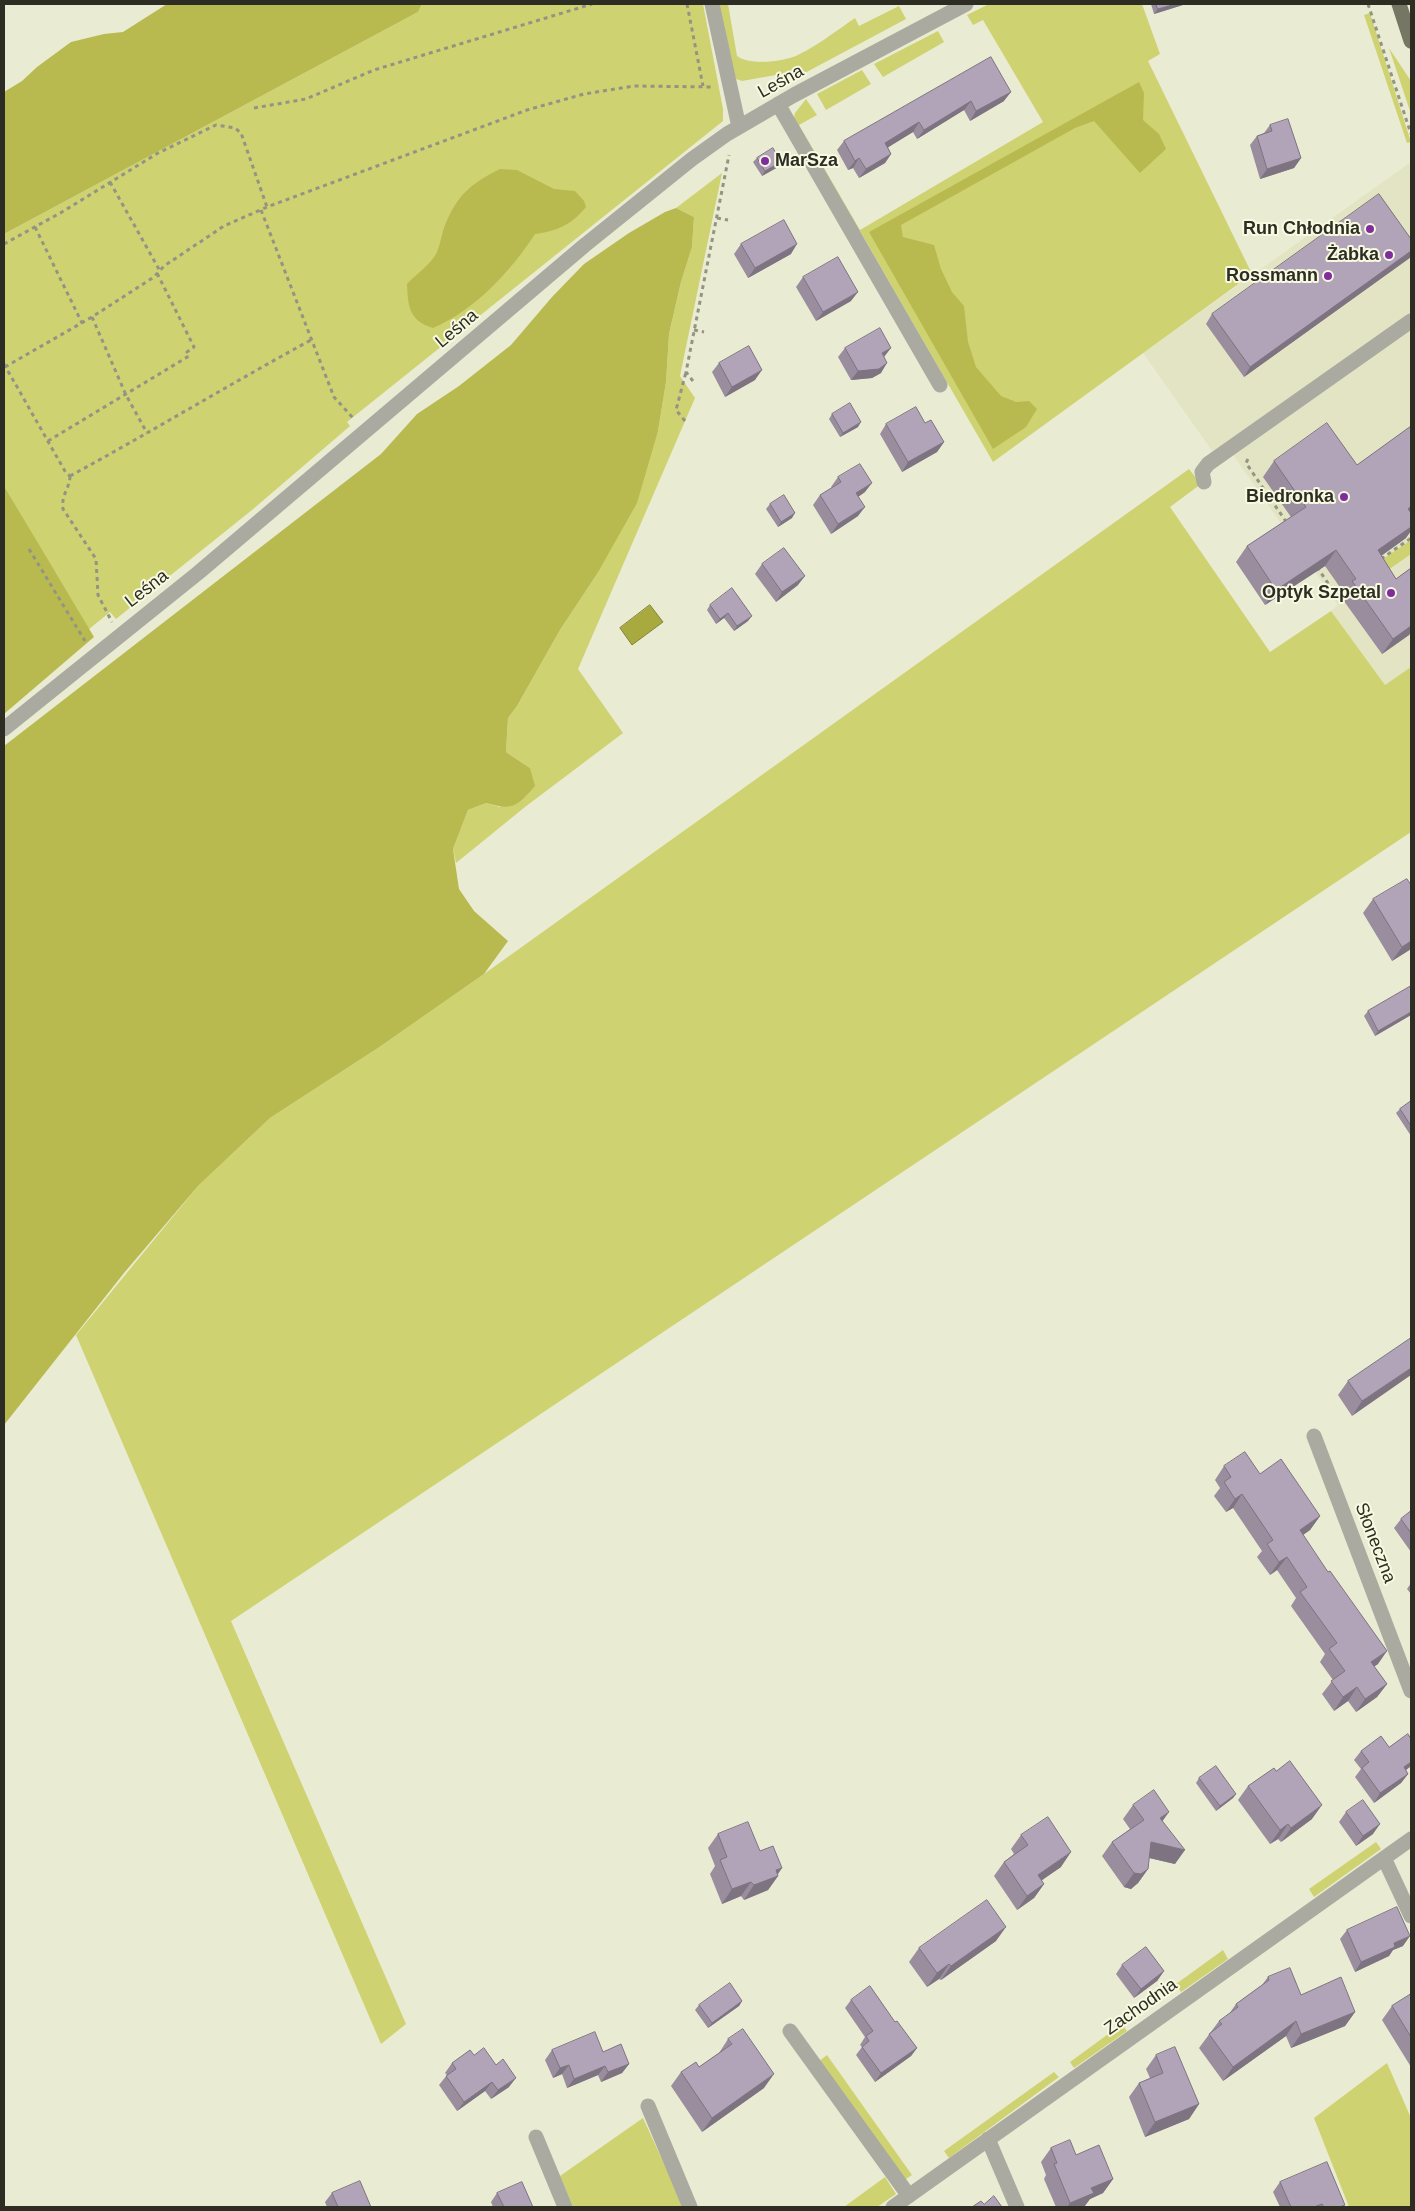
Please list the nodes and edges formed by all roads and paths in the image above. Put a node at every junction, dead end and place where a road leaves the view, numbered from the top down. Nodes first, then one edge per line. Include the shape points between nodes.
1 (592, 4) edge
2 (687, 4) edge
3 (712, 4) edge
4 (966, 4) edge
5 (1368, 4) edge
6 (1399, 4) edge
7 (1411, 41) edge
8 (703, 86) junction
9 (729, 86) junction
10 (778, 104) junction
11 (254, 108) dead end
12 (737, 129) junction
13 (1411, 134) edge
14 (110, 182) junction
15 (267, 206) junction
16 (261, 210) junction
17 (717, 218) junction
18 (728, 220) dead end
19 (34, 227) junction
20 (4, 244) edge
21 (158, 272) junction
22 (92, 317) junction
23 (1411, 321) edge
24 (82, 323) junction
25 (694, 330) junction
26 (704, 332) dead end
27 (311, 340) junction
28 (4, 365) edge
29 (686, 372) junction
30 (692, 381) dead end
31 (940, 385) dead end
32 (126, 395) junction
33 (685, 421) dead end
34 (357, 422) dead end
35 (147, 433) junction
36 (48, 442) junction
37 (1249, 459) dead end
38 (70, 476) junction
39 (1204, 482) dead end
40 (1288, 525) edge
41 (1411, 538) edge
42 (29, 549) dead end
43 (1379, 560) edge
44 (1314, 564) edge
45 (1350, 586) edge
46 (115, 626) dead end
47 (90, 648) dead end
48 (4, 729) edge
49 (1314, 1436) dead end
50 (1411, 1691) edge
51 (1411, 1839) edge
52 (1384, 1858) junction
53 (1411, 1916) edge
54 (790, 2031) dead end
55 (648, 2106) dead end
56 (536, 2137) dead end
57 (988, 2139) junction
58 (909, 2196) junction
59 (565, 2207) edge
60 (690, 2207) edge
61 (893, 2207) edge
62 (1017, 2207) edge

1 - 11 path via 374,70 306,99
2 - 8 path
3 - 9 street
4 - 10 street, Leśna
5 - 13 path
6 - 7 main road
8 - 9 path
8 - 15 path via 611,89 527,110
9 - 12 street
10 - 12 street, Leśna
10 - 31 street
12 - 17 path
12 - 48 street, Leśna via 656,187 592,239 265,517
14 - 15 path via 158,153 216,125 224,125 241,132
14 - 19 path
14 - 21 path
15 - 16 path
16 - 21 path via 224,226
16 - 27 path
17 - 18 path
17 - 25 path
19 - 20 path
19 - 24 path
21 - 22 path
21 - 32 path via 194,347 187,352 189,356
22 - 24 path
22 - 32 path
23 - 39 street via 1208,464 1202,472
24 - 28 path
25 - 26 path
25 - 29 path
27 - 34 path via 334,397
27 - 35 path
28 - 36 path
29 - 30 path
29 - 33 path via 676,410
32 - 35 path
32 - 36 path
35 - 38 path
36 - 38 path
37 - 40 path via 1246,462
38 - 46 path via 62,500 63,509 96,559 98,595 106,615
41 - 43 path
42 - 47 path
44 - 45 path via 1336,596
49 - 50 street, Słoneczna
51 - 52 street, Zachodnia
52 - 53 street
52 - 57 street, Zachodnia
54 - 58 street
55 - 60 street
56 - 59 street
57 - 58 street, Zachodnia
57 - 62 street
58 - 61 street, Zachodnia

